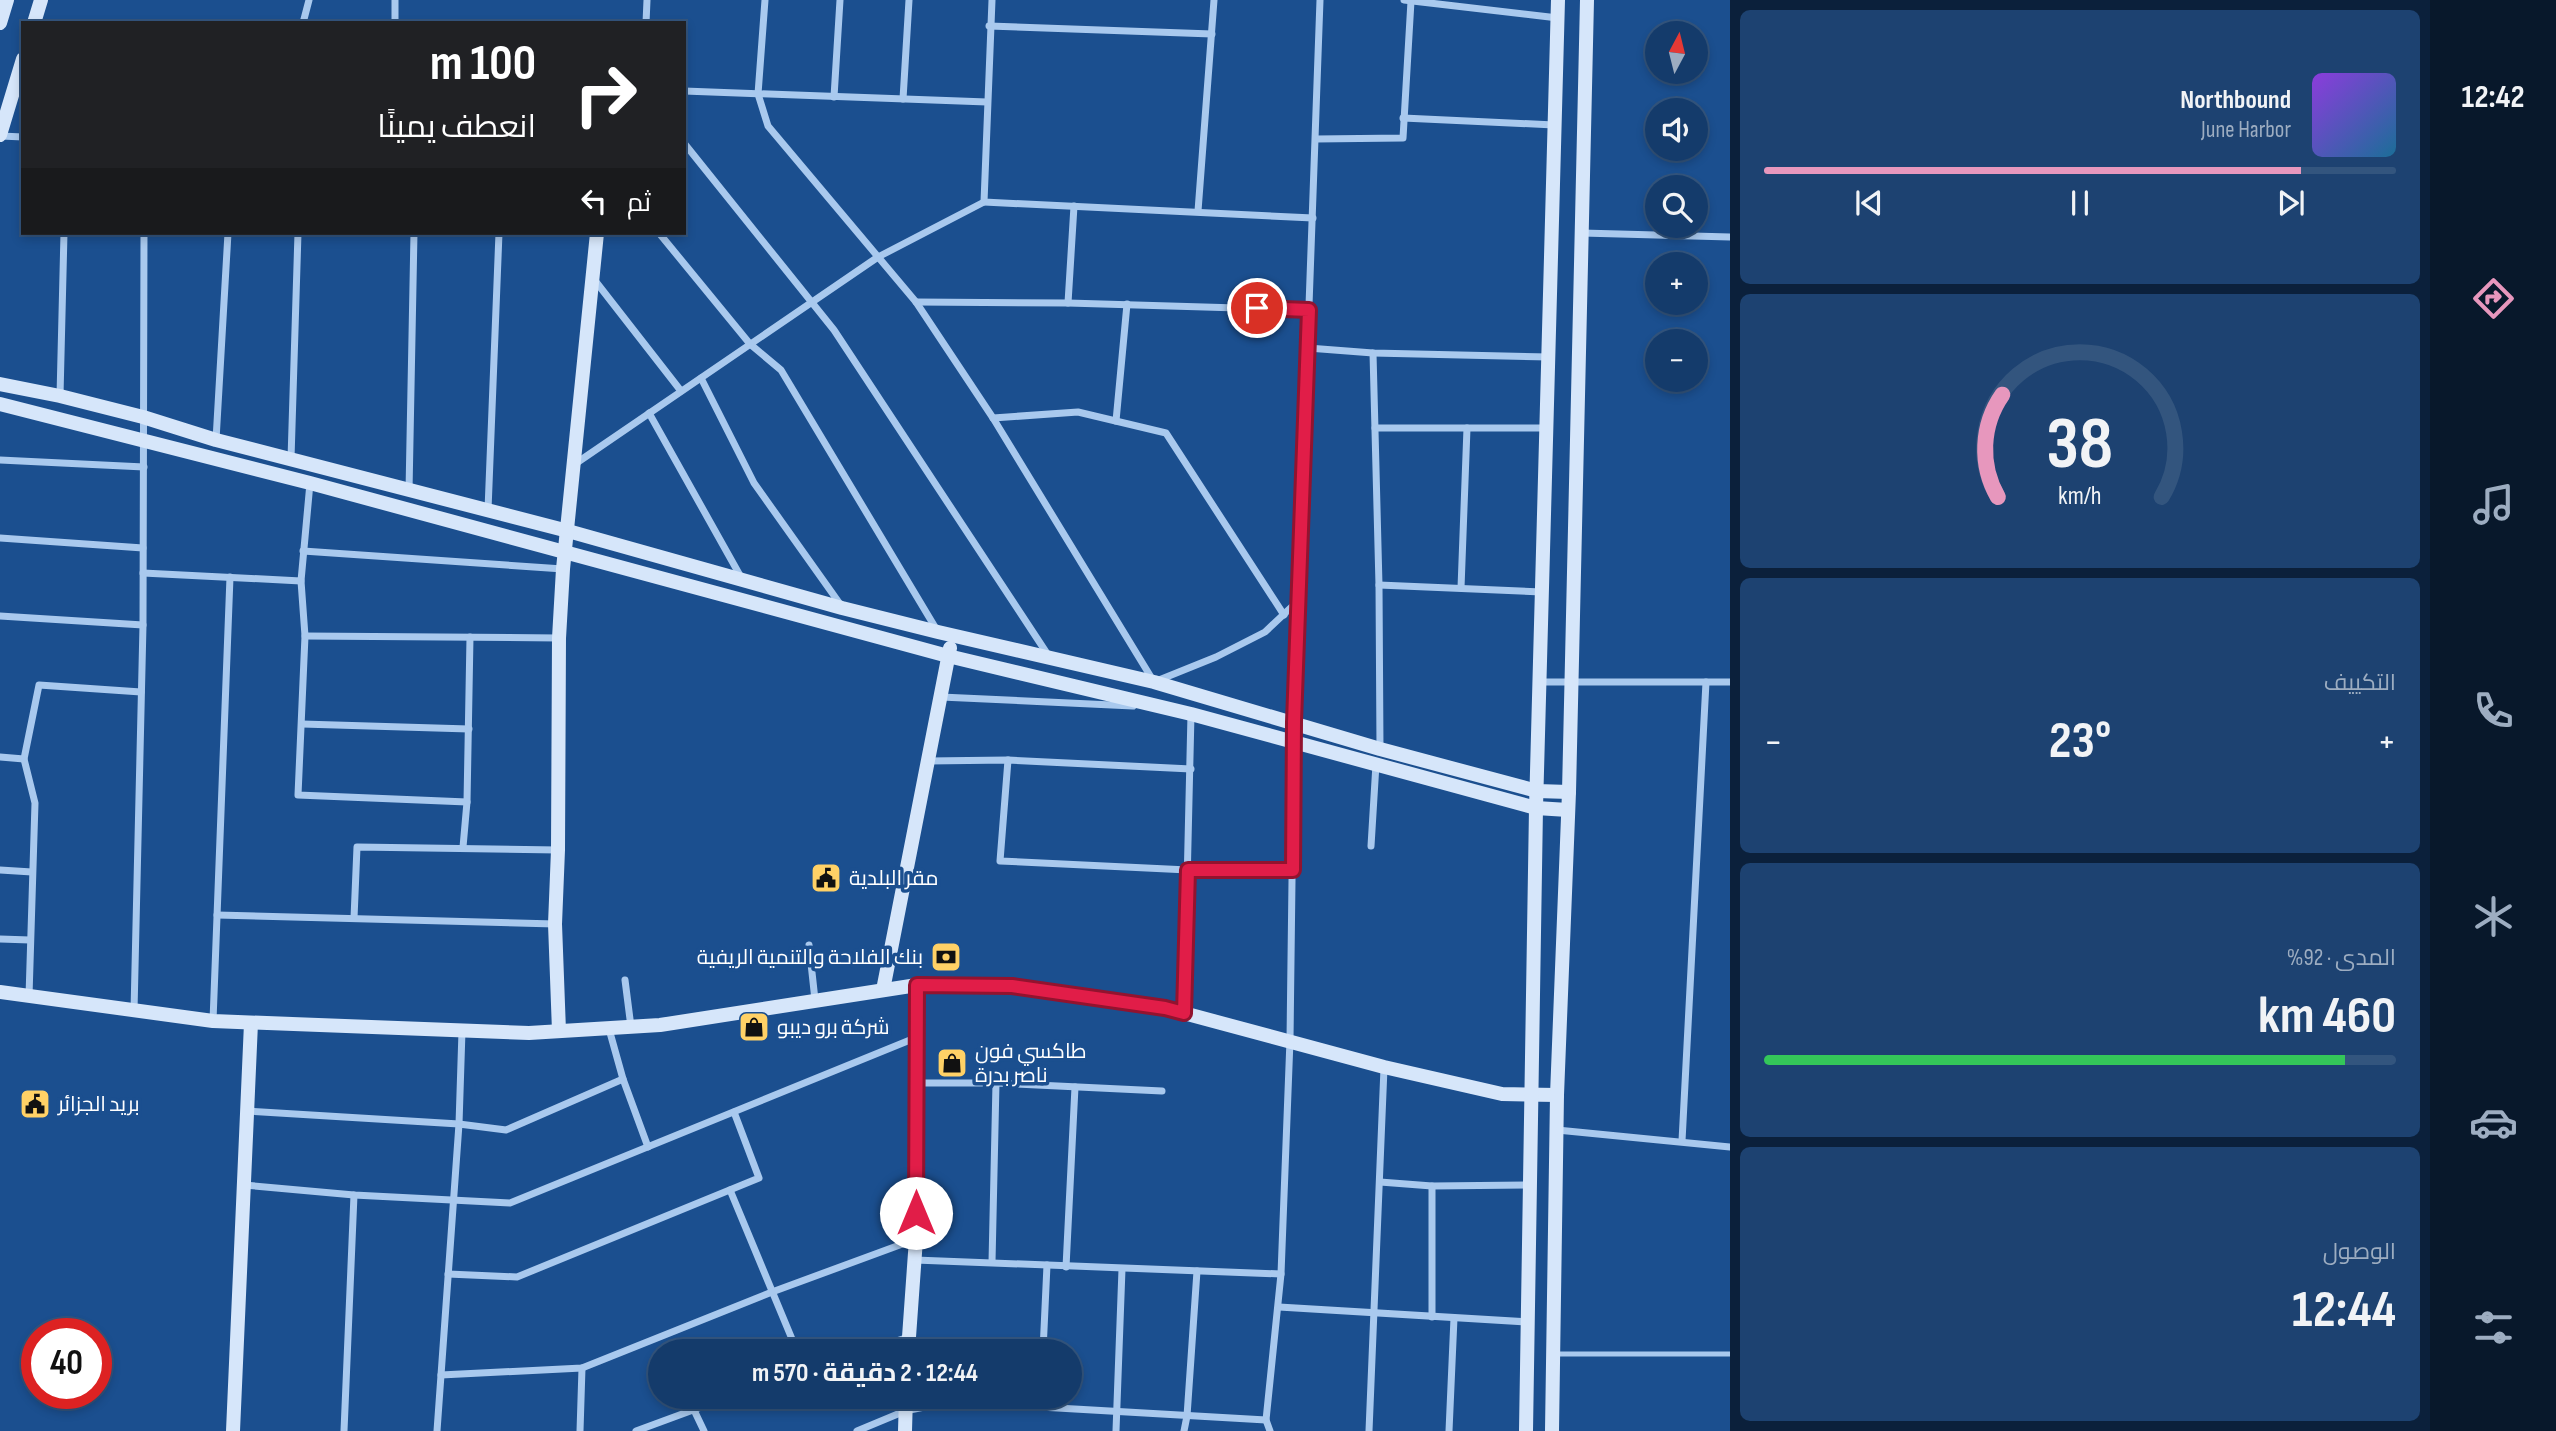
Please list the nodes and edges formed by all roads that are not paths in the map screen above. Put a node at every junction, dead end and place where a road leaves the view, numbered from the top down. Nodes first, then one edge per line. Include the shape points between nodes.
1 (7, 0) edge
2 (41, 0) edge
3 (309, 0) edge
4 (395, 0) edge
5 (647, 0) edge
6 (765, 0) edge
7 (840, 0) edge
8 (909, 0) edge
9 (992, 0) edge
10 (1214, 0) edge
11 (1320, 0) edge
12 (1404, 0) edge
13 (1558, 0) edge
14 (1587, 0) edge
15 (1411, 1) edge
16 (1558, 18) junction
17 (35, 21) edge
18 (304, 21) edge
19 (395, 21) edge
20 (646, 21) edge
21 (0, 23) edge
22 (989, 26) junction
23 (1212, 34) junction
24 (21, 66) edge
25 (686, 91) edge
26 (758, 94) junction
27 (834, 96) junction
28 (903, 99) junction
29 (987, 102) junction
30 (1403, 118) junction
31 (1555, 125) junction
32 (0, 135) edge
33 (21, 137) edge
34 (1315, 139) junction
35 (686, 146) edge
36 (984, 202) junction
37 (1074, 206) junction
38 (1199, 211) junction
39 (1313, 218) junction
40 (1581, 233) junction
41 (64, 235) edge
42 (144, 235) edge
43 (228, 235) edge
44 (299, 235) edge
45 (414, 235) edge
46 (499, 235) edge
47 (597, 235) edge
48 (661, 235) edge
49 (1730, 237) edge
50 (878, 257) junction
51 (593, 278) junction
52 (916, 302) junction
53 (811, 303) junction
54 (1068, 303) junction
55 (1128, 304) junction
56 (1309, 310) junction
57 (750, 344) junction
58 (1308, 348) junction
59 (1373, 353) junction
60 (1549, 357) junction
61 (701, 378) junction
62 (0, 384) edge
63 (681, 391) junction
64 (60, 396) junction
65 (0, 404) edge
66 (649, 413) junction
67 (143, 418) junction
68 (993, 418) junction
69 (1116, 421) junction
70 (1375, 428) junction
71 (1467, 428) junction
72 (1547, 428) junction
73 (144, 440) junction
74 (216, 440) junction
75 (0, 460) edge
76 (291, 460) junction
77 (573, 465) junction
78 (144, 467) junction
79 (310, 483) junction
80 (409, 491) junction
81 (488, 510) junction
82 (568, 531) junction
83 (0, 538) edge
84 (143, 548) junction
85 (303, 551) junction
86 (565, 552) junction
87 (563, 569) junction
88 (143, 573) junction
89 (230, 577) junction
90 (743, 580) junction
91 (300, 581) junction
92 (1379, 584) junction
93 (1461, 589) junction
94 (1543, 592) junction
95 (1299, 600) junction
96 (842, 608) junction
97 (1284, 615) junction
98 (0, 616) edge
99 (143, 625) junction
100 (938, 632) junction
101 (305, 636) junction
102 (953, 636) junction
103 (470, 637) junction
104 (559, 638) junction
105 (948, 656) junction
106 (1050, 658) junction
107 (1572, 681) junction
108 (1154, 682) junction
109 (1540, 682) junction
110 (1706, 682) junction
111 (1730, 682) edge
112 (141, 692) junction
113 (941, 696) junction
114 (1161, 707) junction
115 (1191, 714) junction
116 (1294, 722) junction
117 (302, 724) junction
118 (469, 729) junction
119 (1294, 741) junction
120 (1380, 749) junction
121 (0, 757) edge
122 (24, 759) junction
123 (1008, 760) junction
124 (928, 761) junction
125 (1376, 764) junction
126 (1191, 769) junction
127 (1537, 791) junction
128 (1569, 792) junction
129 (467, 802) junction
130 (1536, 807) junction
131 (1568, 810) junction
132 (1371, 846) dead end
133 (463, 848) junction
134 (558, 850) junction
135 (0, 870) edge
136 (1188, 870) junction
137 (1293, 870) junction
138 (32, 872) junction
139 (217, 915) junction
140 (354, 918) junction
141 (555, 924) junction
142 (0, 939) edge
143 (30, 940) junction
144 (809, 945) dead end
145 (625, 980) dead end
146 (917, 985) junction
147 (883, 990) junction
148 (0, 992) edge
149 (29, 996) junction
150 (815, 1001) junction
151 (134, 1011) junction
152 (1184, 1013) junction
153 (213, 1021) junction
154 (251, 1023) junction
155 (631, 1027) junction
156 (609, 1028) junction
157 (462, 1031) junction
158 (559, 1031) junction
159 (915, 1038) junction
160 (1290, 1041) junction
161 (1384, 1067) junction
162 (623, 1079) junction
163 (916, 1083) junction
164 (996, 1083) junction
165 (1075, 1087) junction
166 (1161, 1091) dead end
167 (1531, 1094) junction
168 (1557, 1095) junction
169 (247, 1111) junction
170 (734, 1112) junction
171 (459, 1124) junction
172 (1557, 1130) junction
173 (1682, 1141) junction
174 (648, 1147) junction
175 (1730, 1147) edge
176 (1380, 1182) junction
177 (244, 1185) junction
178 (1530, 1185) junction
179 (1432, 1186) junction
180 (730, 1191) junction
181 (354, 1195) junction
182 (453, 1200) junction
183 (916, 1239) junction
184 (915, 1260) junction
185 (992, 1262) junction
186 (1047, 1265) junction
187 (1066, 1267) junction
188 (1122, 1269) junction
189 (1197, 1271) junction
190 (448, 1274) junction
191 (1281, 1274) junction
192 (772, 1292) junction
193 (1279, 1307) junction
194 (1374, 1314) junction
195 (1432, 1317) junction
196 (1454, 1318) junction
197 (1528, 1322) junction
198 (792, 1339) edge
199 (909, 1339) edge
200 (1044, 1339) edge
201 (1554, 1354) junction
202 (1730, 1354) edge
203 (582, 1368) junction
204 (441, 1375) junction
205 (896, 1409) edge
206 (905, 1409) edge
207 (1078, 1409) edge
208 (694, 1410) joint
209 (1117, 1411) junction
210 (1187, 1416) junction
211 (1266, 1420) junction
212 (233, 1431) edge
213 (344, 1431) edge
214 (437, 1431) edge
215 (580, 1431) edge
216 (636, 1431) edge
217 (704, 1431) edge
218 (858, 1431) edge
219 (905, 1431) edge
220 (1116, 1431) edge
221 (1184, 1431) edge
222 (1270, 1431) edge
223 (1369, 1431) edge
224 (1449, 1431) edge
225 (1526, 1431) edge
226 (1552, 1431) edge

1 - 21 street
2 - 17 street
3 - 18 street
4 - 19 street
5 - 20 street
6 - 26 street
7 - 27 street
8 - 28 street
9 - 22 street
10 - 23 street
11 - 34 street
12 - 15 street
13 - 16 street
14 - 40 street
15 - 16 street
15 - 30 street
16 - 31 street
22 - 23 street
22 - 29 street
23 - 38 street
24 - 32 street
25 - 26 street
26 - 27 street
26 - 50 street via 768,126
27 - 28 street
28 - 29 street
29 - 36 street
30 - 31 street
30 - 34 street via 1403,138
31 - 60 street
32 - 33 street
34 - 39 street
35 - 53 street
36 - 37 street
36 - 50 street
37 - 38 street
37 - 54 street
38 - 39 street
39 - 56 street
40 - 49 street
40 - 107 street
41 - 64 street
42 - 67 street
43 - 74 street
44 - 76 street
45 - 80 street
46 - 81 street
47 - 51 street
48 - 57 street
50 - 52 street
50 - 53 street
51 - 63 street
51 - 77 street
52 - 54 street
52 - 68 street
53 - 57 street
53 - 106 street via 834,330
54 - 55 street
55 - 56 street
55 - 69 street
56 - 58 street
57 - 61 street
57 - 100 street via 781,370
58 - 59 street
58 - 95 street
59 - 60 street
59 - 70 street
60 - 72 street
61 - 63 street
61 - 96 street via 754,483
62 - 64 street
63 - 66 street
64 - 67 street
65 - 73 street
66 - 77 street
66 - 90 street
67 - 73 street
67 - 74 street
68 - 69 street via 1078,412
68 - 108 street
69 - 97 street via 1166,433
70 - 71 street
70 - 92 street
71 - 72 street
71 - 93 street
72 - 94 street
73 - 78 street
73 - 79 street
74 - 76 street
75 - 78 street
76 - 80 street
77 - 82 street
78 - 84 street
79 - 85 street
79 - 86 street
80 - 81 street
81 - 82 street
82 - 86 street
82 - 90 street
83 - 84 street
84 - 88 street
85 - 87 street
85 - 91 street
86 - 87 street
86 - 105 street
87 - 104 street
88 - 89 street
88 - 99 street
89 - 91 street
89 - 139 street
90 - 96 street
91 - 101 street
92 - 93 street
92 - 120 street
93 - 94 street
94 - 109 street
95 - 97 street
95 - 116 street
96 - 100 street
97 - 108 street via 1265,632
98 - 99 street
99 - 112 street
100 - 102 street
101 - 103 street
101 - 117 street
102 - 105 street
102 - 106 street
103 - 104 street
103 - 118 street
104 - 134 street
105 - 113 street
105 - 114 street
106 - 108 street
107 - 109 street
107 - 110 street
107 - 128 street
108 - 116 street
109 - 127 street
110 - 111 street
110 - 173 street
112 - 122 street via 39,685
112 - 151 street
113 - 114 street
113 - 124 street
114 - 115 street
115 - 119 street
115 - 126 street
116 - 119 street
116 - 120 street
117 - 118 street
117 - 129 street via 298,795
118 - 129 street
119 - 125 street
119 - 137 street
120 - 127 street
121 - 122 street
122 - 138 street via 35,803
123 - 124 street
123 - 126 street
123 - 136 street via 1000,861
124 - 147 street
125 - 130 street
125 - 132 street
126 - 136 street
127 - 128 street
127 - 130 street
128 - 131 street
129 - 133 street
130 - 131 street
130 - 167 street
131 - 168 street
133 - 134 street
133 - 140 street via 357,847
134 - 141 street
135 - 138 street
136 - 137 street
136 - 152 street
137 - 160 street
138 - 143 street
139 - 140 street
139 - 153 street
140 - 141 street
141 - 158 street
142 - 143 street
143 - 149 street
144 - 150 street
145 - 155 street
146 - 147 street
146 - 152 street via 1012,986
146 - 159 street
147 - 150 street
148 - 149 street
149 - 151 street
150 - 155 street
151 - 153 street
152 - 160 street
153 - 154 street
154 - 157 street
154 - 169 street
155 - 156 street
156 - 158 street
156 - 162 street
157 - 158 street
157 - 171 street
159 - 163 street
159 - 170 street
160 - 161 street
160 - 191 street
161 - 167 street via 1502,1094
161 - 176 street
162 - 171 street via 506,1130
162 - 174 street
163 - 164 street
163 - 183 street
164 - 165 street
164 - 185 street
165 - 166 street
165 - 187 street
167 - 168 street
167 - 178 street
168 - 172 street
169 - 171 street
169 - 177 street
170 - 174 street
170 - 180 street via 759,1178
171 - 182 street
172 - 173 street
172 - 201 street
173 - 175 street
174 - 182 street via 510,1203
176 - 179 street
176 - 194 street
177 - 181 street
177 - 212 street
178 - 179 street
178 - 197 street
179 - 195 street
180 - 190 street via 517,1277
180 - 192 street
181 - 182 street
181 - 213 street
182 - 190 street
183 - 184 street
183 - 192 street
184 - 185 street
184 - 199 street
185 - 186 street
186 - 187 street
186 - 200 street
187 - 188 street
188 - 189 street
188 - 209 street
189 - 191 street
189 - 210 street
190 - 204 street
191 - 193 street
192 - 198 street
192 - 203 street
193 - 194 street
193 - 211 street
194 - 195 street
194 - 223 street
195 - 196 street
196 - 197 street
196 - 224 street
197 - 225 street
201 - 202 lane
201 - 226 street
203 - 204 street
203 - 215 street
204 - 214 street
205 - 218 street
206 - 219 street
207 - 209 street
208 - 216 street
208 - 217 street
209 - 210 street
209 - 220 street
210 - 211 street
210 - 221 street
211 - 222 street

